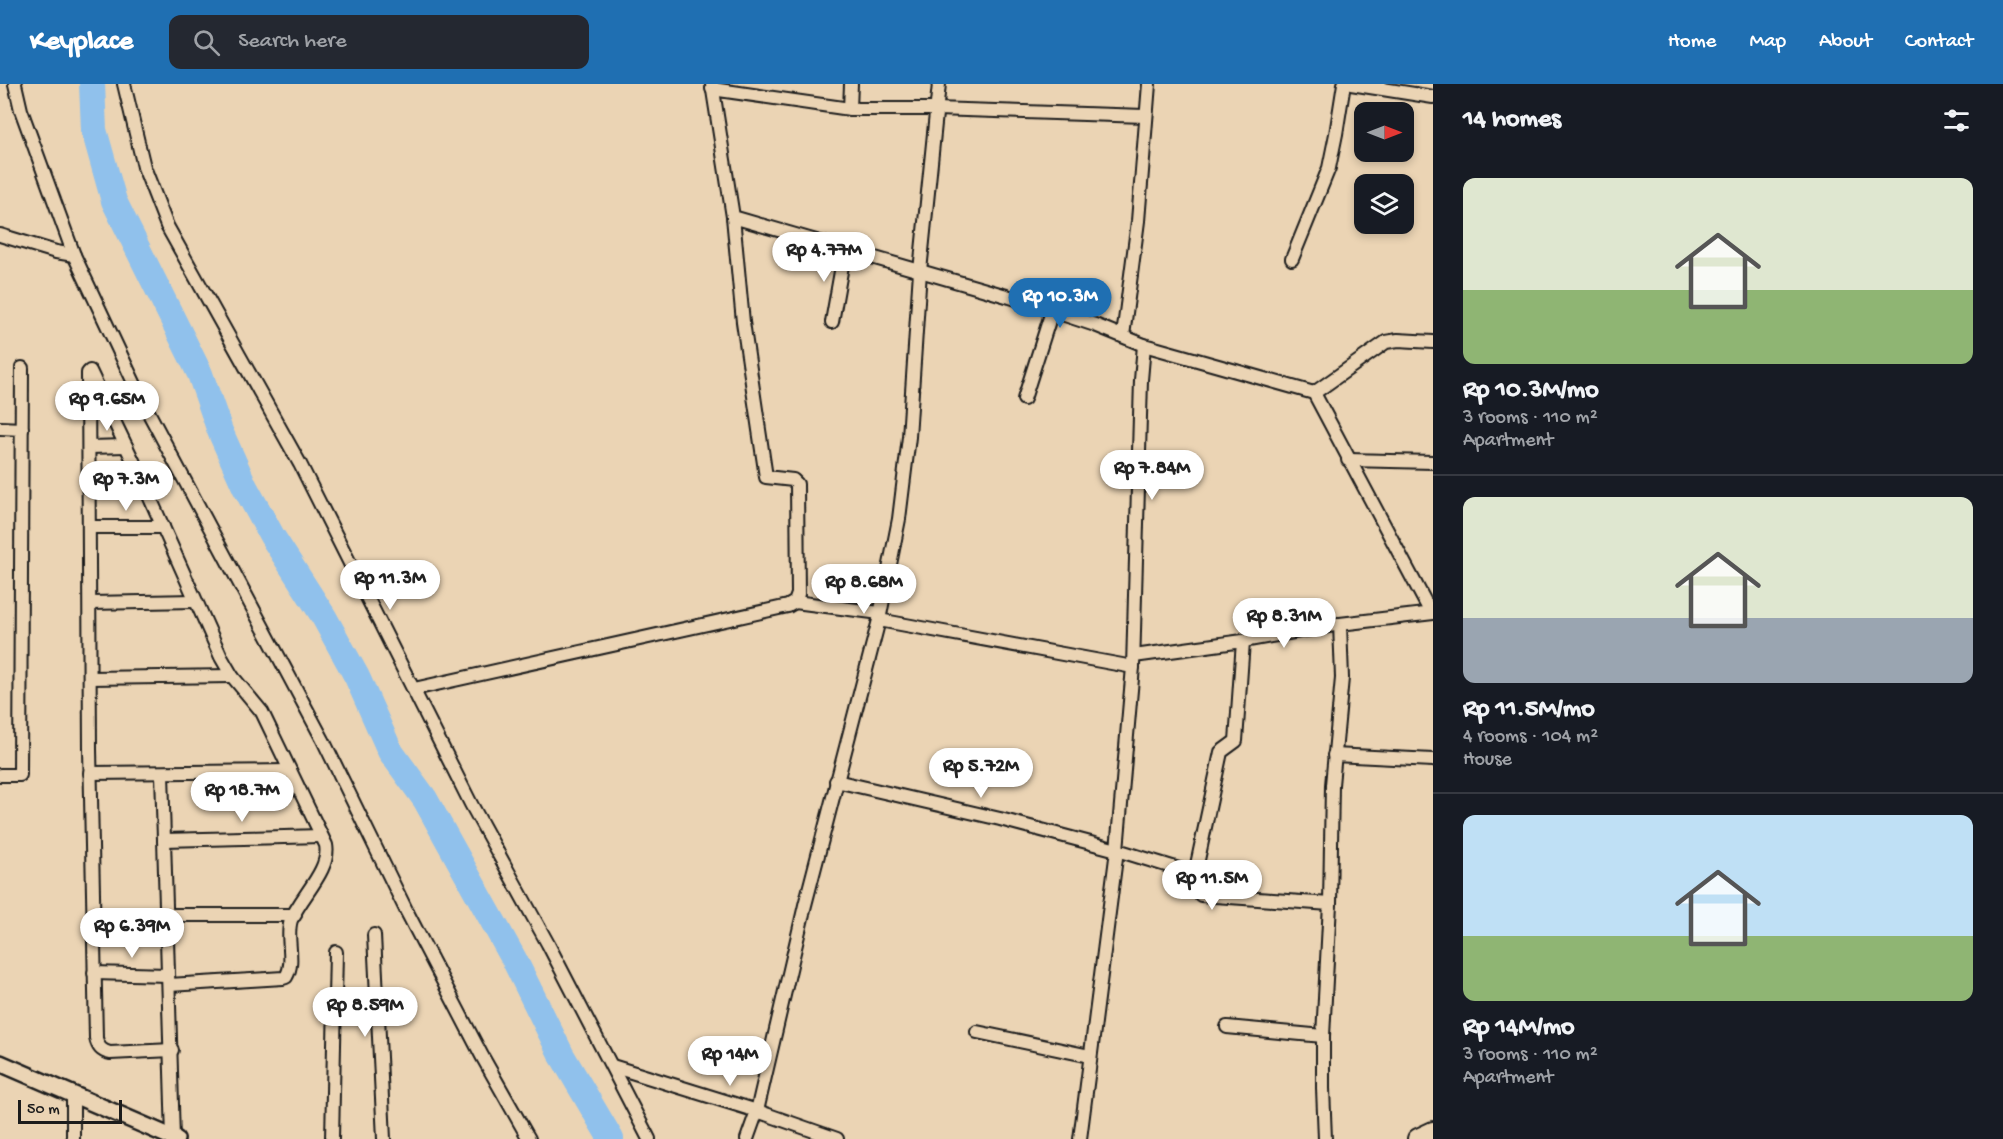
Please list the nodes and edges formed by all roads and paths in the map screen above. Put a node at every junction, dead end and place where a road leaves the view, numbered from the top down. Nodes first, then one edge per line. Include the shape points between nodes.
1 (15, 84) edge
2 (124, 84) edge
3 (851, 84) edge
4 (939, 84) edge
5 (1149, 84) edge
6 (1344, 84) edge
7 (1351, 84) edge
8 (712, 86) edge
9 (1433, 97) edge
10 (850, 109) junction
11 (936, 109) junction
12 (1145, 116) junction
13 (733, 217) junction
14 (0, 235) edge
15 (845, 249) junction
16 (74, 255) junction
17 (1292, 259) dead end
18 (920, 271) junction
19 (1052, 311) junction
20 (832, 322) dead end
21 (1123, 336) junction
22 (1433, 342) edge
23 (1144, 345) junction
24 (22, 368) dead end
25 (1314, 393) junction
26 (1024, 399) dead end
27 (0, 428) edge
28 (22, 429) junction
29 (126, 446) junction
30 (90, 447) junction
31 (1348, 460) junction
32 (1433, 462) edge
33 (90, 527) junction
34 (163, 527) junction
35 (195, 601) junction
36 (795, 602) junction
37 (90, 603) junction
38 (1432, 613) edge
39 (880, 616) junction
40 (1340, 624) junction
41 (1243, 641) junction
42 (1134, 661) junction
43 (232, 676) junction
44 (90, 678) junction
45 (414, 688) junction
46 (1334, 755) junction
47 (1433, 760) edge
48 (290, 771) junction
49 (162, 772) junction
50 (90, 773) junction
51 (0, 775) edge
52 (836, 781) junction
53 (321, 836) junction
54 (164, 840) junction
55 (1117, 850) junction
56 (1195, 874) junction
57 (1330, 904) junction
58 (167, 915) junction
59 (295, 915) junction
60 (374, 935) dead end
61 (336, 952) dead end
62 (94, 974) junction
63 (169, 980) junction
64 (1227, 1027) dead end
65 (977, 1032) dead end
66 (1323, 1036) junction
67 (172, 1050) junction
68 (1090, 1056) junction
69 (0, 1063) edge
70 (612, 1066) junction
71 (73, 1096) junction
72 (757, 1111) junction
73 (1433, 1132) edge
74 (174, 1138) edge
75 (73, 1139) edge
76 (332, 1139) edge
77 (384, 1139) edge
78 (529, 1139) edge
79 (649, 1139) edge
80 (747, 1139) edge
81 (837, 1139) edge
82 (1080, 1139) edge
83 (1325, 1139) edge
84 (1418, 1139) edge

1 - 16 street
2 - 45 street via 144,166 167,226 300,464
3 - 10 street
4 - 11 street
5 - 12 street
6 - 17 street via 1329,168
7 - 9 street
8 - 10 street
8 - 13 street
10 - 11 street
11 - 12 street
11 - 18 street
12 - 21 street via 1138,221
13 - 15 street
13 - 36 street via 742,322 766,477 793,480 796,484
14 - 16 street
15 - 18 street
15 - 20 street
16 - 78 street via 144,404 318,729 407,912
18 - 19 street
18 - 39 street via 909,437 899,519
19 - 21 street
19 - 26 street
21 - 23 street
22 - 25 street via 1386,342
23 - 25 street
23 - 42 street
24 - 28 street
25 - 31 street
27 - 28 street
28 - 51 street via 20,775
29 - 30 street
29 - 30 street via 90,371
29 - 34 street
30 - 33 street
31 - 32 street
31 - 38 street
33 - 34 street
33 - 37 street
34 - 35 street
35 - 37 street
35 - 43 street
36 - 39 street
36 - 45 street
37 - 44 street
38 - 40 street
39 - 42 street
39 - 52 street
40 - 41 street
40 - 46 street via 1342,678
41 - 42 street
41 - 56 street via 1236,741 1221,752
42 - 55 street
43 - 44 street
43 - 48 street via 262,712
44 - 50 street
45 - 70 street via 471,804
46 - 47 street
46 - 57 street
48 - 49 street
48 - 53 street
49 - 50 street
49 - 54 street
50 - 62 street
52 - 55 street
52 - 72 street
53 - 54 street
53 - 59 street via 328,853
54 - 58 street
55 - 56 street
55 - 68 street
56 - 57 street via 1205,896
57 - 66 street
58 - 59 street
58 - 63 street
59 - 63 street via 291,921 289,972 284,978
60 - 77 street
61 - 76 street
62 - 63 street
62 - 67 street via 96,1038 103,1052
63 - 67 street
64 - 66 street
65 - 68 street
66 - 83 street
67 - 74 street
68 - 82 street
69 - 71 street
70 - 72 street
70 - 79 street
71 - 74 street
71 - 75 street
72 - 80 street
72 - 81 street
73 - 84 main road

